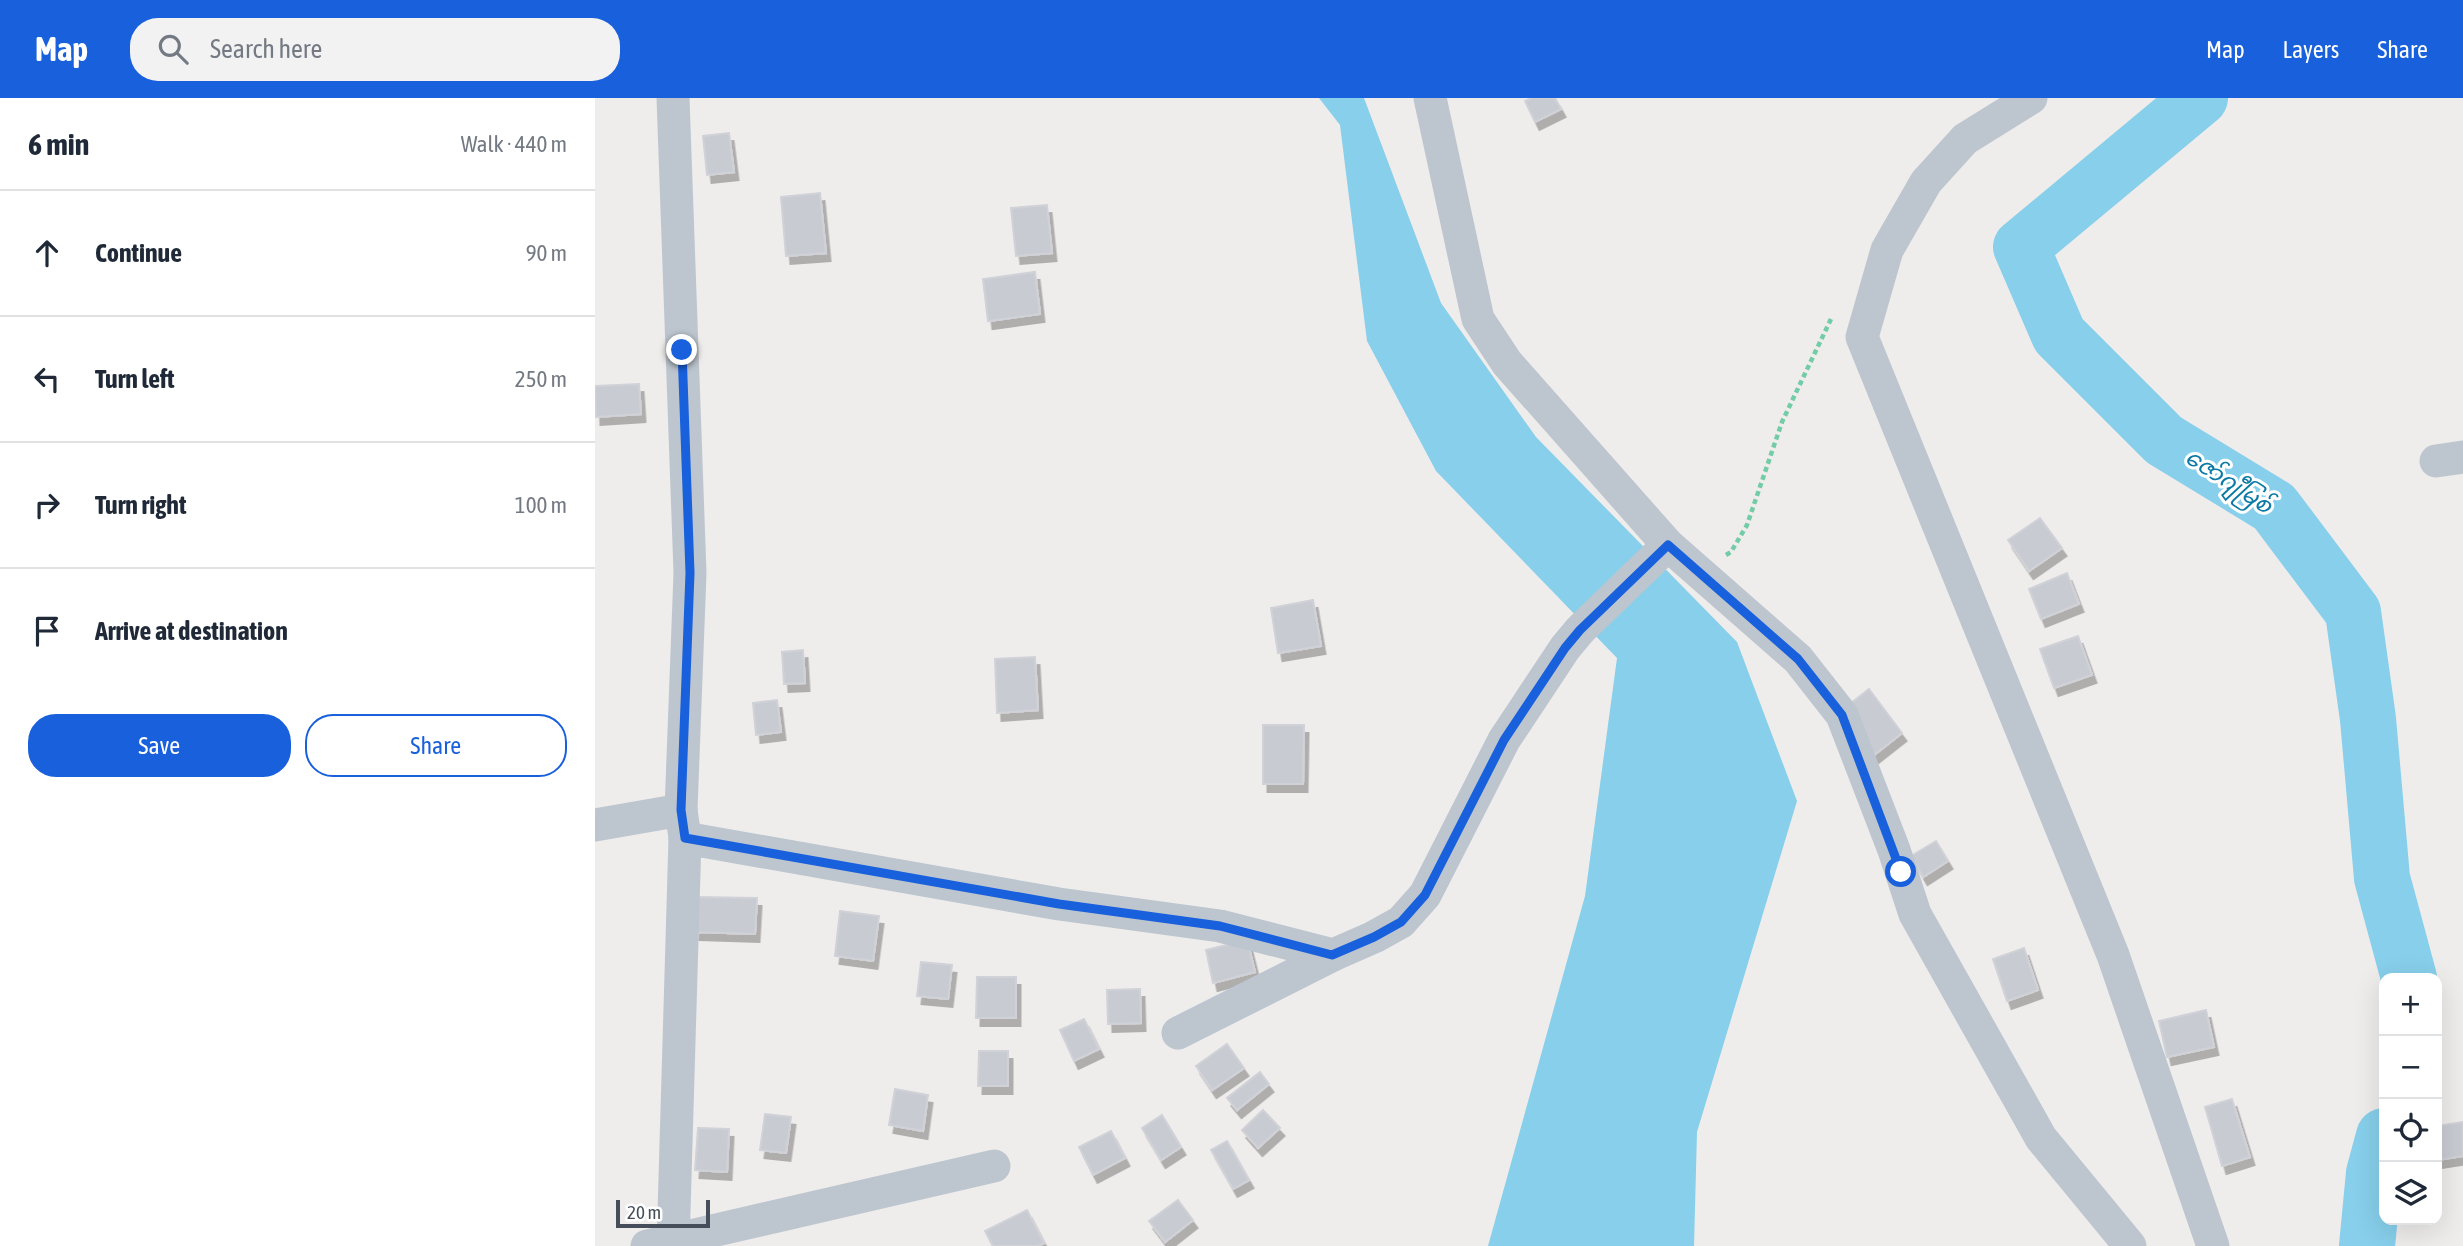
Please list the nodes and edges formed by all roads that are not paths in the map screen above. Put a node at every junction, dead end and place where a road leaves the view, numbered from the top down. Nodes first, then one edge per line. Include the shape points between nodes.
1 (673, 98) edge
2 (1430, 98) edge
3 (2023, 100) edge
4 (1673, 555) junction
5 (683, 824) junction
6 (595, 825) edge
7 (1332, 955) junction
8 (1178, 1033) dead end
9 (993, 1166) dead end
10 (665, 1244) edge
11 (2130, 1246) edge
12 (2213, 1246) edge

1 - 5 street via 690,573
2 - 4 street via 1478,319 1507,363
3 - 12 street via 1965,139 1926,181 1887,250 1862,337 2113,955
4 - 7 street via 1580,630 1565,648 1504,740 1425,895 1401,922
4 - 11 street via 1798,659 1842,715 1915,914 2041,1138
5 - 6 street
5 - 7 street via 1059,904 1220,926
5 - 10 street
7 - 8 street
9 - 10 street

